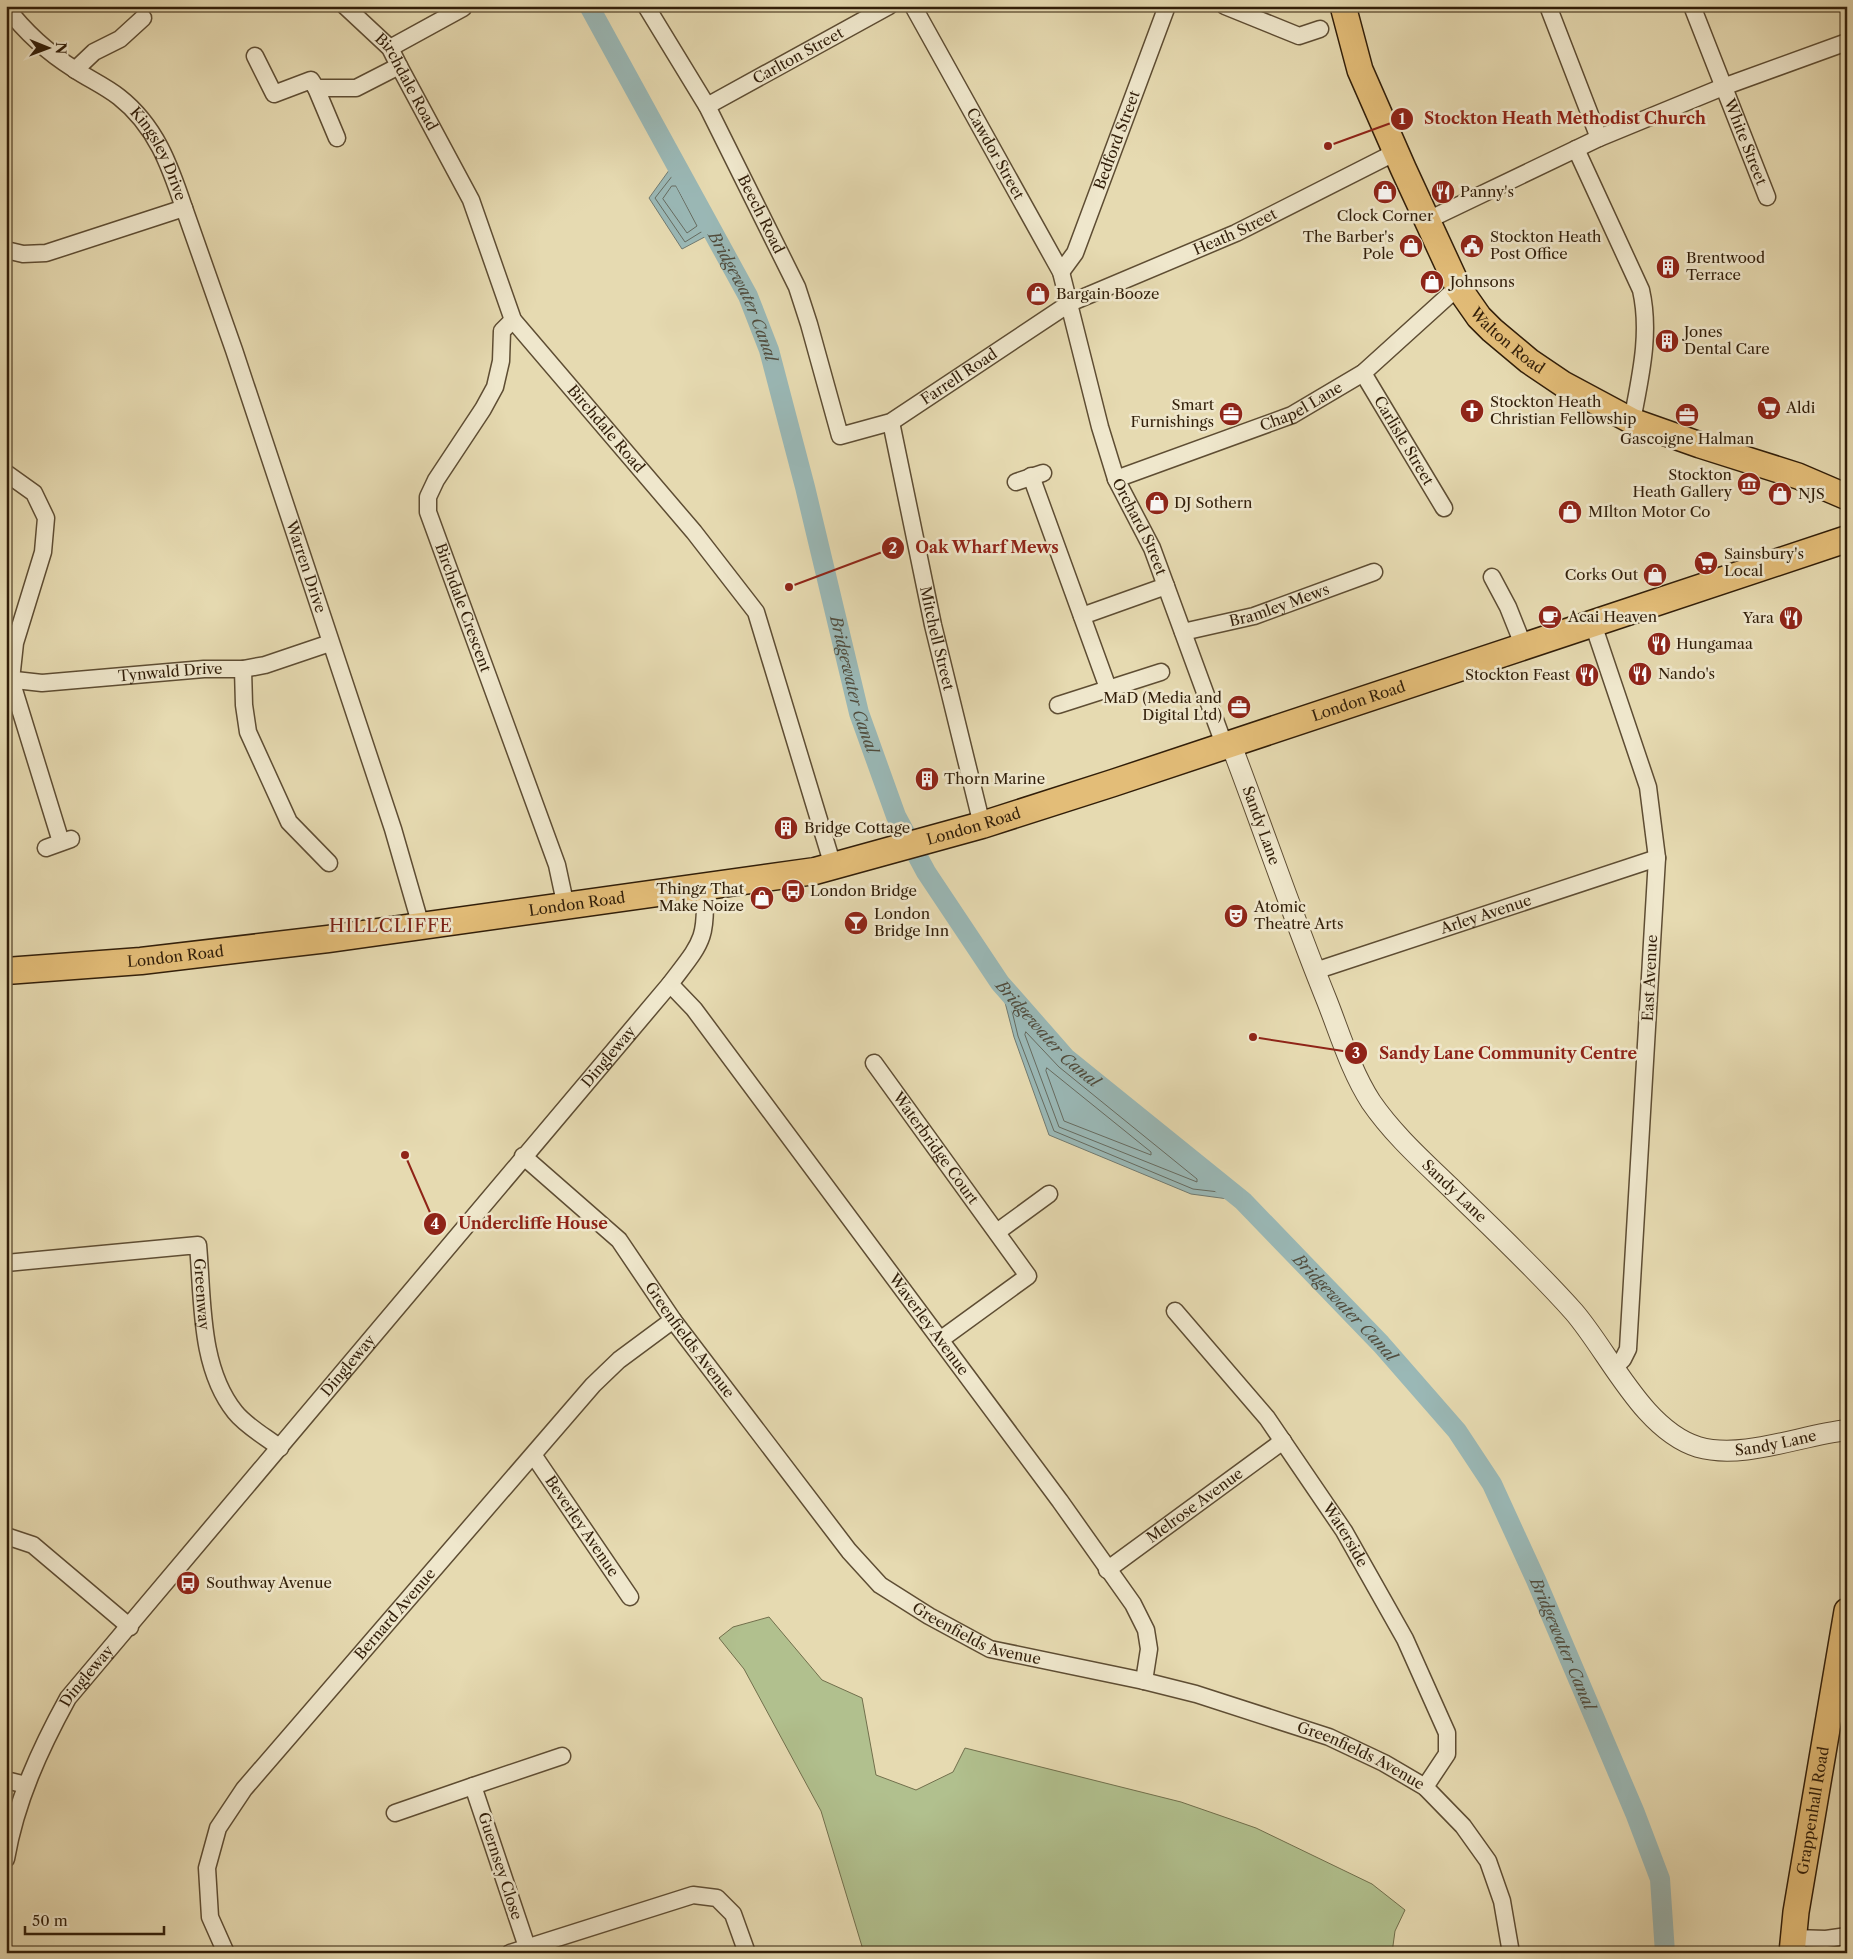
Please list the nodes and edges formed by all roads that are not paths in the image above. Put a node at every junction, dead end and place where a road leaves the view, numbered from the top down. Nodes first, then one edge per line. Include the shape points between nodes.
1 (345, 6) edge
2 (646, 6) edge
3 (889, 6) edge
4 (912, 6) edge
5 (1167, 6) edge
6 (1225, 6) edge
7 (1343, 6) edge
8 (1548, 6) edge
9 (1692, 6) edge
10 (6, 7) edge
11 (463, 8) dead end
12 (143, 18) dead end
13 (1320, 29) dead end
14 (1847, 42) edge
15 (390, 48) junction
16 (255, 56) dead end
17 (399, 66) junction
18 (75, 70) junction
19 (1723, 87) junction
20 (316, 88) junction
21 (706, 106) junction
22 (337, 138) dead end
23 (1599, 138) junction
24 (1576, 149) junction
25 (1396, 152) junction
26 (1766, 197) dead end
27 (184, 208) junction
28 (1428, 220) junction
29 (6, 250) edge
30 (1061, 272) junction
31 (1458, 287) junction
32 (1070, 303) junction
33 (513, 320) junction
34 (1363, 372) junction
35 (1632, 421) junction
36 (891, 422) junction
37 (840, 436) joint
38 (6, 473) edge
39 (1030, 477) dead end
40 (1116, 479) junction
41 (1847, 497) edge
42 (1444, 508) dead end
43 (1847, 539) edge
44 (1374, 572) dead end
45 (1492, 577) dead end
46 (1166, 586) junction
47 (1082, 616) junction
48 (1593, 624) junction
49 (1183, 632) junction
50 (330, 643) junction
51 (1524, 647) junction
52 (243, 669) junction
53 (1161, 672) dead end
54 (8, 679) edge
55 (1108, 688) junction
56 (1058, 705) dead end
57 (1229, 746) junction
58 (982, 825) junction
59 (46, 848) dead end
60 (1656, 858) junction
61 (328, 863) dead end
62 (833, 866) junction
63 (704, 886) junction
64 (566, 907) junction
65 (421, 926) junction
66 (6, 971) edge
67 (1315, 971) junction
68 (670, 984) junction
69 (874, 1063) dead end
70 (523, 1156) junction
71 (1049, 1194) dead end
72 (997, 1232) junction
73 (6, 1263) edge
74 (1175, 1311) dead end
75 (673, 1320) junction
76 (940, 1340) junction
77 (1615, 1367) junction
78 (1847, 1430) edge
79 (1283, 1441) junction
80 (280, 1448) junction
81 (534, 1456) junction
82 (6, 1536) edge
83 (1107, 1570) junction
84 (630, 1597) dead end
85 (1847, 1611) edge
86 (130, 1627) junction
87 (1144, 1680) junction
88 (562, 1756) dead end
89 (6, 1780) edge
90 (26, 1785) junction
91 (473, 1786) junction
92 (1425, 1787) junction
93 (395, 1814) dead end
94 (6, 1859) edge
95 (1847, 1936) edge
96 (1792, 1945) edge
97 (527, 1947) junction
98 (226, 1953) edge
99 (510, 1953) edge
100 (747, 1953) edge
101 (1511, 1953) edge

1 - 15 street, Birchdale Road
2 - 21 street, Beech Road
3 - 21 street, Carlton Street
4 - 30 street, Cawdor Street
5 - 30 street, Bedford Street via 1075,253
6 - 13 street via 1299,36
7 - 25 main road, Walton Road via 1360,70
8 - 23 street
9 - 19 street, White Street
10 - 18 street, Kingsley Drive via 34,39
11 - 15 street
12 - 18 street via 120,39 94,52
14 - 19 street
15 - 17 street, Birchdale Road
16 - 20 street via 274,94 311,80
17 - 20 street via 356,88
17 - 33 street, Birchdale Road via 471,200
18 - 27 street, Kingsley Drive via 120,98 141,118 168,160
19 - 23 street
19 - 26 street, White Street
20 - 22 street
21 - 37 street, Beech Road via 796,287 810,324
23 - 24 street
24 - 28 street
24 - 35 street via 1643,301 1644,352
25 - 28 main road, Walton Road
25 - 32 street, Heath Street via 1236,233
27 - 29 street, Kingsley Drive via 46,253 24,254
27 - 50 street, Warren Drive
28 - 31 main road, Walton Road
30 - 32 street, Cawdor Street
31 - 34 street, Chapel Lane
31 - 35 main road, Walton Road via 1479,317 1529,361 1563,384
32 - 36 street, Farrell Road
32 - 40 street, Orchard Street
33 - 62 street, Birchdale Road via 694,532 756,612
33 - 64 street, Birchdale Crescent via 502,331 494,387 436,480 428,496 428,512 557,865
34 - 40 street, Chapel Lane via 1292,415
34 - 42 street, Carlisle Street
35 - 41 main road, Walton Road via 1798,476
36 - 37 street, Farrell Road
36 - 58 street, Mitchell Street via 935,634
38 - 54 street via 34,493 46,518 43,552 15,643
39 - 47 street
40 - 46 street, Orchard Street via 1144,530
43 - 48 highway, London Road
44 - 49 street, Bramley Mews via 1254,616
45 - 51 street
46 - 47 street
46 - 49 street, Orchard Street
47 - 55 street
48 - 51 highway, London Road
48 - 60 street, East Avenue via 1648,787
49 - 57 street, Orchard Street via 1221,736
50 - 52 street, Tynwald Drive
50 - 65 street, Warren Drive via 393,829
51 - 57 highway, London Road
52 - 54 street, Tynwald Drive via 204,669 42,683
52 - 61 street via 248,732 289,822
53 - 55 street
54 - 59 street via 66,840
55 - 56 street
57 - 58 highway, London Road
57 - 67 street, Sandy Lane
58 - 62 highway, London Road
60 - 67 street, Arley Avenue
60 - 77 street, East Avenue via 1628,1349
62 - 63 highway, London Road
63 - 64 highway, London Road
63 - 68 street, Dingleway via 706,924 699,946
64 - 65 highway, London Road
65 - 66 highway, London Road via 141,961
67 - 77 street, Sandy Lane via 1358,1079 1385,1121 1530,1264 1575,1314
68 - 70 street, Dingleway
68 - 76 street, Waverley Avenue via 694,1008
69 - 72 street, Waterbridge Court
70 - 75 street, Greenfields Avenue via 619,1240
70 - 80 street, Dingleway
71 - 72 street
72 - 76 street, Waterbridge Court via 1028,1276
73 - 80 street, Greenway via 198,1245 206,1333 216,1379 236,1412
74 - 79 street, Waterside
75 - 81 street, Bernard Avenue via 619,1360 592,1385
75 - 87 street, Greenfields Avenue via 849,1551 880,1585 990,1649
76 - 83 street, Waverley Avenue via 1060,1501
77 - 78 street, Sandy Lane via 1645,1410 1663,1428 1698,1447 1718,1451 1749,1448
79 - 83 street, Melrose Avenue
79 - 92 street, Waterside via 1344,1531 1405,1640 1448,1733 1447,1754
80 - 86 street, Dingleway
81 - 84 street, Beverley Avenue
81 - 98 street, Bernard Avenue via 244,1789 218,1828 207,1868 210,1917
82 - 86 street via 33,1545
83 - 87 street, Waverley Avenue via 1133,1604 1146,1630 1149,1649
85 - 96 main road, Grappenhall Road
86 - 90 street, Dingleway via 68,1698
87 - 92 street, Greenfields Avenue via 1329,1737
88 - 91 street
89 - 90 street
90 - 94 street, Dingleway
91 - 93 street
91 - 97 street, Guernsey Close
92 - 101 street, Greenfields Avenue via 1463,1826 1488,1861 1502,1901
95 - 96 street
97 - 99 street
97 - 100 street via 693,1894 717,1898 733,1914

